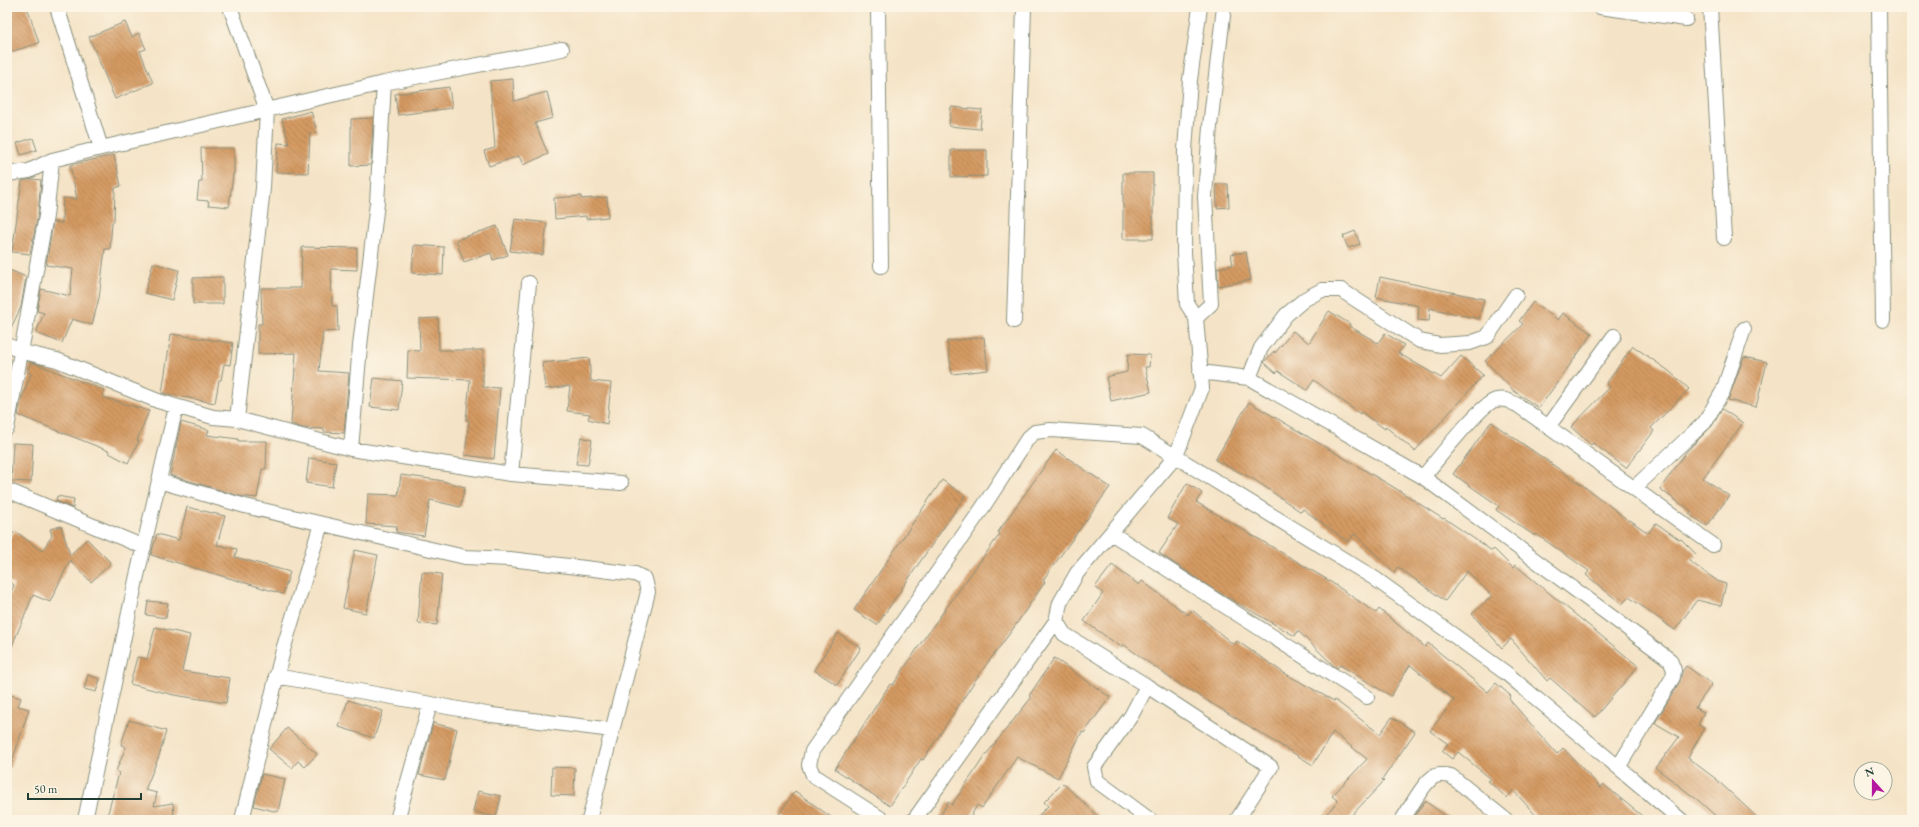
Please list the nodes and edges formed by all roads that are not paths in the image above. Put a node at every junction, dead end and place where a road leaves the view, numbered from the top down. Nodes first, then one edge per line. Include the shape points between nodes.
1 (57, 7) edge
2 (230, 7) edge
3 (878, 7) edge
4 (1024, 7) edge
5 (1200, 7) edge
6 (1224, 7) edge
7 (1600, 7) edge
8 (1710, 7) edge
9 (1879, 7) edge
10 (1686, 18) dead end
11 (562, 49) dead end
12 (384, 83) junction
13 (267, 110) junction
14 (1187, 121) junction
15 (1210, 126) junction
16 (101, 148) junction
17 (52, 160) junction
18 (7, 174) edge
19 (1724, 238) dead end
20 (881, 266) dead end
21 (529, 284) dead end
22 (1516, 295) dead end
23 (1196, 318) junction
24 (1884, 320) dead end
25 (1014, 321) dead end
26 (1744, 329) dead end
27 (1614, 336) dead end
28 (7, 345) edge
29 (22, 352) junction
30 (1200, 372) junction
31 (1249, 378) junction
32 (176, 406) junction
33 (237, 420) junction
34 (1548, 427) junction
35 (7, 428) edge
36 (351, 449) junction
37 (1176, 456) junction
38 (511, 474) junction
39 (1424, 477) junction
40 (159, 481) junction
41 (621, 483) dead end
42 (1634, 488) junction
43 (7, 490) edge
44 (321, 524) junction
45 (1111, 533) junction
46 (1713, 545) dead end
47 (144, 546) junction
48 (1056, 622) junction
49 (276, 676) junction
50 (1147, 686) junction
51 (1367, 697) dead end
52 (430, 704) junction
53 (612, 730) junction
54 (1618, 766) junction
55 (85, 820) edge
56 (242, 820) edge
57 (397, 820) edge
58 (589, 820) edge
59 (883, 820) edge
60 (914, 820) edge
61 (1150, 820) edge
62 (1237, 820) edge
63 (1402, 820) edge
64 (1506, 820) edge
65 (1681, 820) edge

1 - 16 street
2 - 13 street
3 - 20 street
4 - 25 street
5 - 14 street
6 - 15 street
7 - 10 street
8 - 19 street
9 - 24 street
11 - 12 street
12 - 13 street
12 - 36 street via 377,203
13 - 16 street
13 - 33 street via 264,188
14 - 15 street
14 - 23 street via 1184,150 1184,252 1187,304
15 - 23 street via 1205,197 1211,304
16 - 17 street
17 - 18 street via 29,171
17 - 29 street via 46,216
21 - 38 street
22 - 31 street via 1487,337 1470,343 1440,345 1420,341 1342,290 1322,290 1305,299 1286,315 1261,348
23 - 30 street
26 - 42 street via 1723,391 1705,422
27 - 34 street
28 - 29 street
29 - 32 street via 57,360 158,402
29 - 35 street
30 - 31 street
30 - 37 street via 1202,388
31 - 39 street
32 - 33 street via 213,418
32 - 40 street
33 - 36 street
34 - 39 street via 1506,399 1494,400 1481,410
34 - 42 street
36 - 38 street
37 - 45 street
37 - 54 street via 1374,578 1506,673
37 - 59 street via 1142,436 1051,430 1035,432 1028,438 981,510 812,751 809,765 813,775
38 - 41 street
39 - 54 street via 1670,660 1674,670 1673,677
40 - 44 street via 245,506
40 - 47 street
42 - 46 street
43 - 47 street
44 - 49 street
44 - 53 street via 465,557 551,563 635,574 645,579 648,592
45 - 48 street via 1077,574 1060,603
45 - 51 street
47 - 55 street
48 - 50 street via 1064,634
48 - 60 street
49 - 52 street
49 - 56 street
50 - 61 street via 1131,716 1094,767 1097,781
50 - 62 street via 1271,767
52 - 53 street via 492,715
52 - 57 street
53 - 58 street
54 - 65 street
63 - 64 street via 1428,782 1442,774 1451,776

